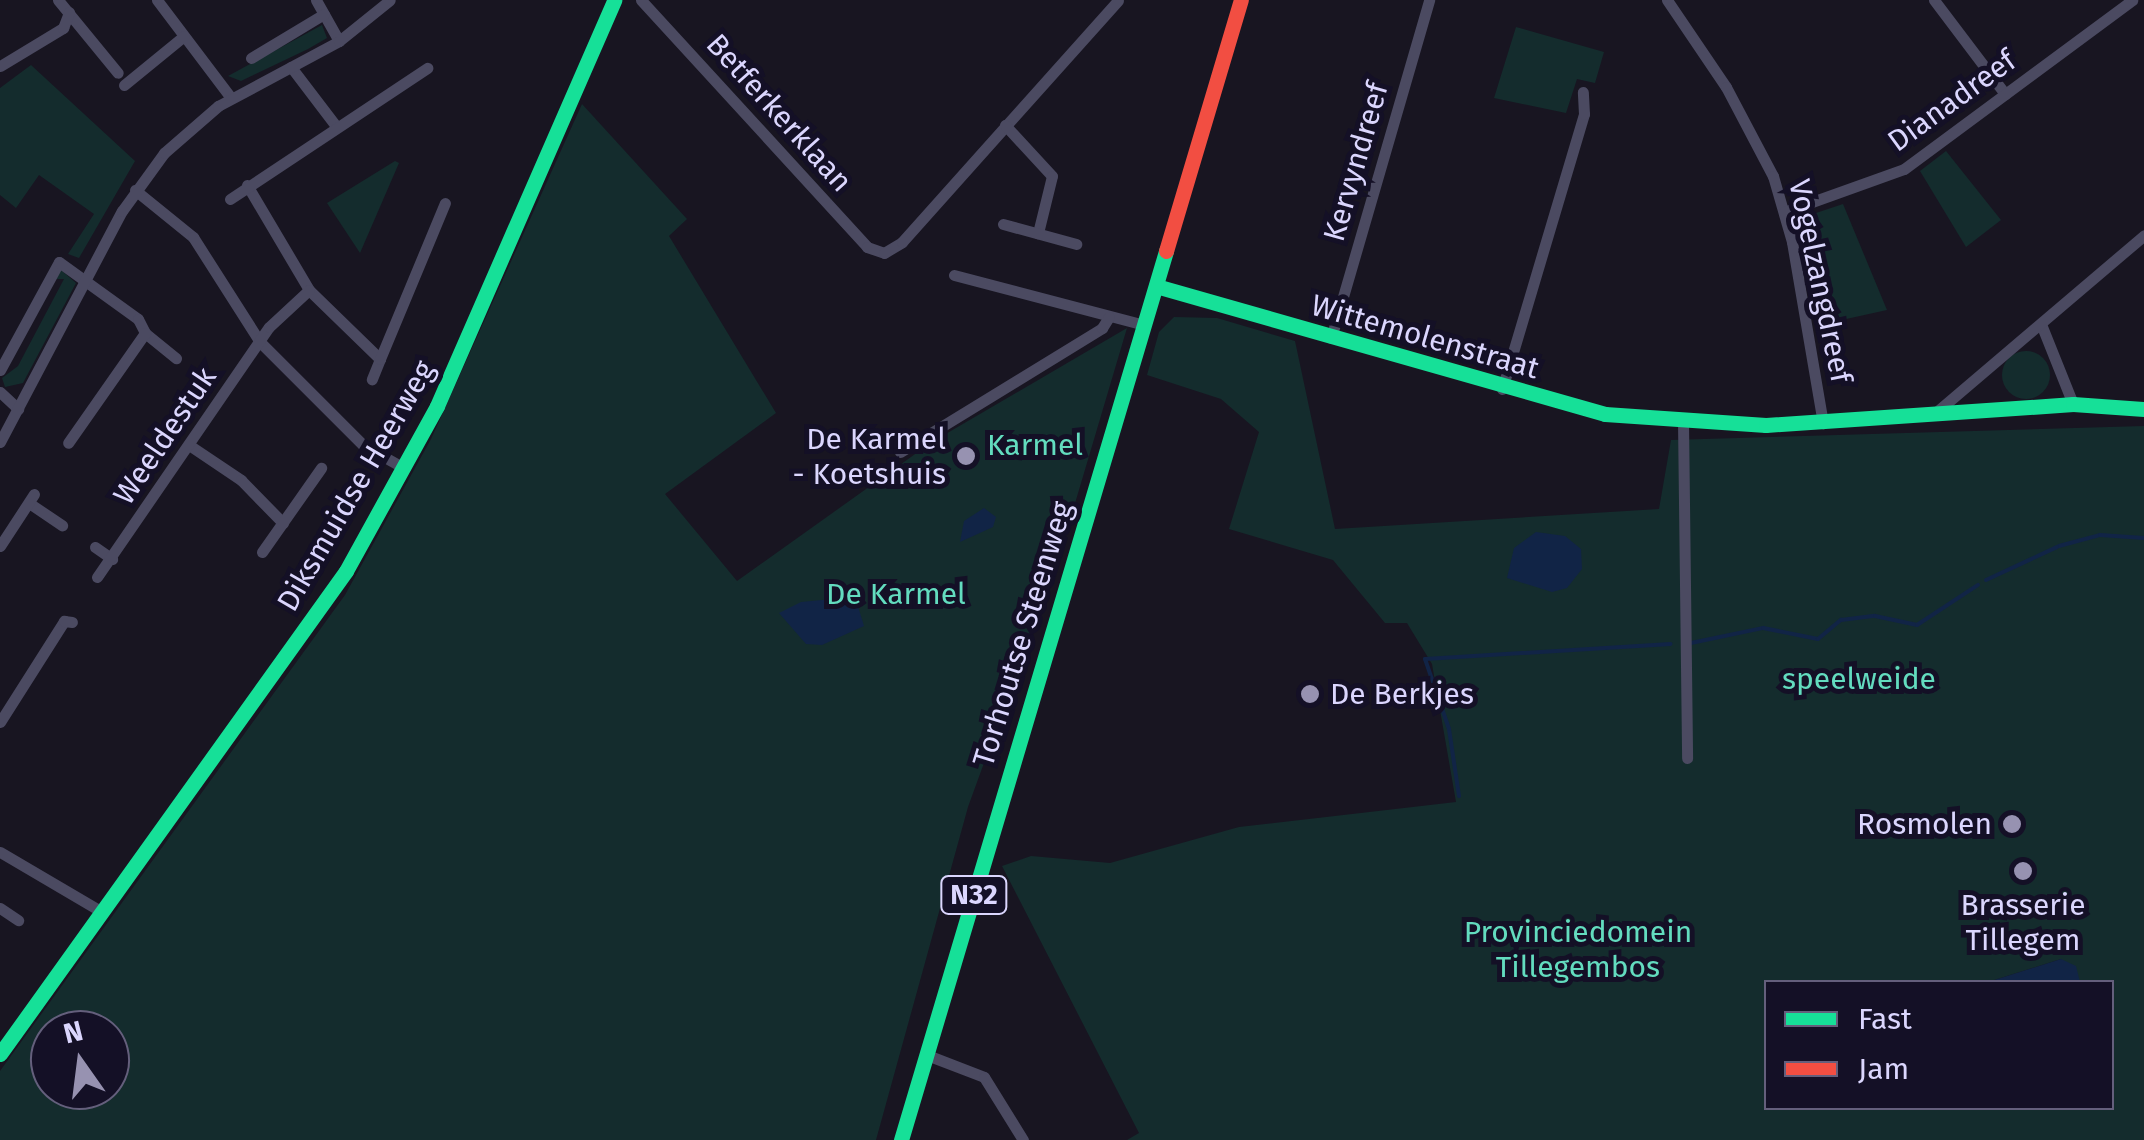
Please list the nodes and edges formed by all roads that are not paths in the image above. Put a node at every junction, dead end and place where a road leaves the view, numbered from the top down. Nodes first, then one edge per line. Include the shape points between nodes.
1 (58, 0) edge
2 (157, 0) edge
3 (316, 0) edge
4 (390, 0) edge
5 (614, 0) edge
6 (641, 0) edge
7 (1118, 0) edge
8 (1242, 0) edge
9 (1429, 0) edge
10 (1667, 0) edge
11 (1934, 0) edge
12 (2132, 0) edge
13 (68, 12) junction
14 (324, 14) junction
15 (184, 36) junction
16 (339, 41) junction
17 (250, 58) dead end
18 (2, 60) edge
19 (291, 67) junction
20 (428, 68) dead end
21 (1583, 92) dead end
22 (2006, 94) junction
23 (231, 98) junction
24 (336, 126) junction
25 (1005, 126) junction
26 (247, 184) junction
27 (135, 190) junction
28 (230, 199) dead end
29 (445, 203) dead end
30 (1784, 212) junction
31 (1003, 224) dead end
32 (1038, 232) junction
33 (2144, 235) edge
34 (1076, 244) dead end
35 (954, 275) dead end
36 (87, 276) junction
37 (1156, 286) junction
38 (309, 290) junction
39 (1109, 316) junction
40 (2041, 324) junction
41 (1144, 325) junction
42 (145, 333) junction
43 (1331, 338) junction
44 (260, 342) junction
45 (176, 358) dead end
46 (380, 359) junction
47 (0, 370) edge
48 (372, 379) dead end
49 (1502, 389) junction
50 (0, 392) edge
51 (2073, 404) junction
52 (2144, 408) edge
53 (18, 409) junction
54 (1934, 414) junction
55 (1683, 421) junction
56 (1823, 422) junction
57 (78, 430) junction
58 (89, 439) dead end
59 (0, 442) edge
60 (68, 443) dead end
61 (190, 446) junction
62 (900, 452) dead end
63 (321, 468) dead end
64 (404, 468) junction
65 (283, 524) junction
66 (62, 525) dead end
67 (0, 546) edge
68 (95, 547) dead end
69 (262, 552) dead end
70 (112, 559) junction
71 (97, 577) dead end
72 (72, 622) dead end
73 (0, 722) edge
74 (1687, 758) dead end
75 (0, 852) edge
76 (0, 908) edge
77 (99, 910) junction
78 (18, 920) dead end
79 (0, 1054) edge
80 (927, 1055) junction
81 (901, 1140) edge
82 (1024, 1140) edge

1 - 13 street
2 - 15 street
3 - 14 street
4 - 16 street
5 - 64 street, Diksmuidse Heerweg
6 - 25 street, Betferkerklaan via 867,246 884,253 897,248
7 - 25 street
8 - 37 street, Torhoutse Steenweg / N32
9 - 43 street, Kervyndreef
10 - 30 street, Vogelzangdreef via 1759,142
11 - 22 street
12 - 22 street, Dianadreef
13 - 15 street via 121,79
13 - 18 street via 63,28
14 - 16 street
14 - 17 street
15 - 23 street
16 - 19 street
19 - 23 street
19 - 24 street
20 - 24 street
21 - 49 street via 1584,114
22 - 30 street, Dianadreef via 1894,174
23 - 27 street via 182,136
24 - 26 street
25 - 32 street via 1052,176
26 - 28 street
26 - 38 street
27 - 36 street
27 - 44 street via 193,236
29 - 46 street
30 - 56 street, Vogelzangdreef
31 - 32 street
32 - 34 street
33 - 40 street
35 - 39 street
36 - 42 street
36 - 47 street via 68,264 54,266
36 - 53 street
37 - 41 street, Torhoutse Steenweg / N32
37 - 43 street, Wittemolenstraat
38 - 44 street, Weeldestuk
38 - 46 street
39 - 41 street
39 - 62 street via 1093,334
40 - 51 street
40 - 54 street
41 - 80 street, Torhoutse Steenweg / N32
42 - 45 street
42 - 57 street
43 - 49 street, Wittemolenstraat
44 - 61 street, Weeldestuk
44 - 64 street via 363,445
46 - 48 street
49 - 55 street, Wittemolenstraat via 1605,414
50 - 53 street
51 - 52 street, Wittemolenstraat
51 - 54 street, Wittemolenstraat
53 - 59 street
54 - 56 street, Wittemolenstraat
55 - 56 street, Wittemolenstraat
55 - 74 street
57 - 58 street
57 - 60 street
61 - 65 street via 241,480
61 - 70 street, Weeldestuk
63 - 65 street
64 - 77 street, Diksmuidse Heerweg via 316,617
65 - 69 street
66 - 67 street via 32,498
68 - 70 street
70 - 71 street, Weeldestuk
72 - 73 street via 55,633
75 - 77 street
76 - 78 street
77 - 79 street, Diksmuidse Heerweg
80 - 81 street, Torhoutse Steenweg / N32
80 - 82 street via 984,1076

